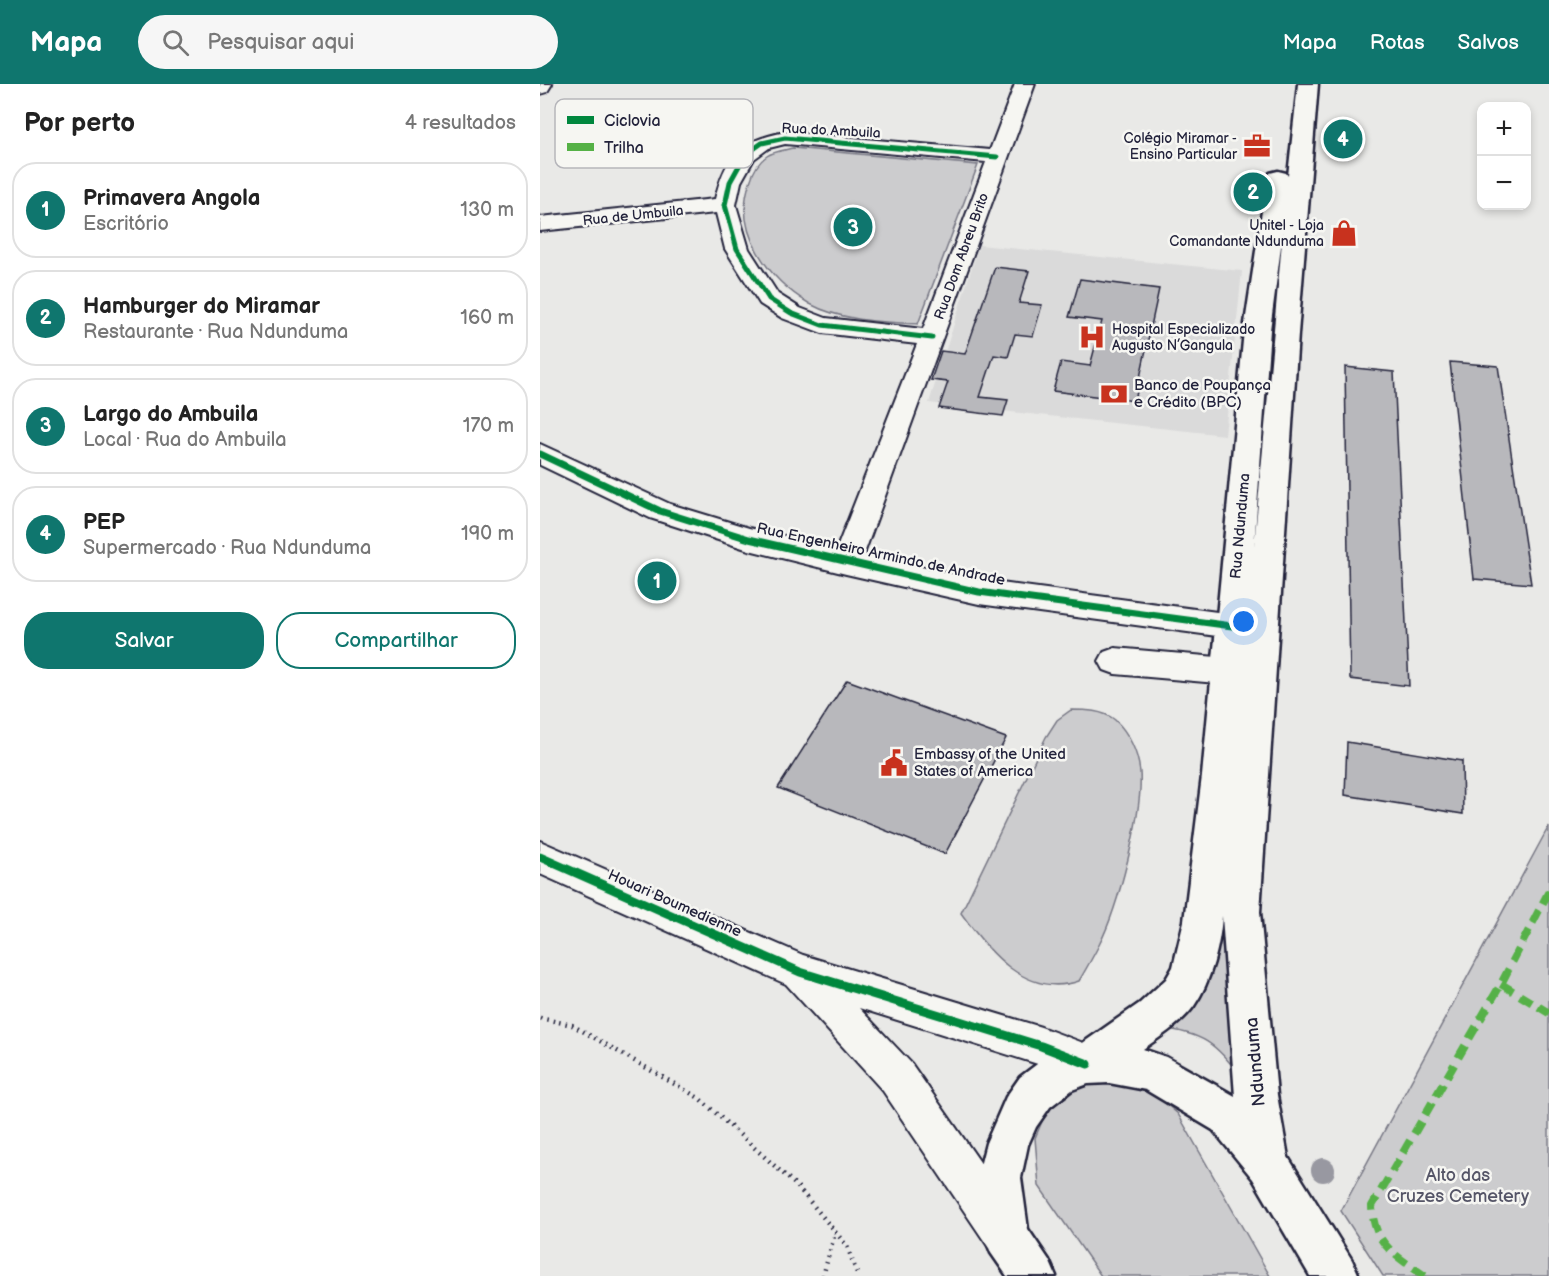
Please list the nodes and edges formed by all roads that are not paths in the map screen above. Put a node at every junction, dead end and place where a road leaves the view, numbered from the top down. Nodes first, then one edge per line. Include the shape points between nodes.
1 (1025, 84) edge
2 (1290, 84) edge
3 (1308, 84) edge
4 (753, 149) edge
5 (997, 157) junction
6 (738, 168) edge
7 (725, 205) junction
8 (540, 224) edge
9 (932, 338) junction
10 (540, 454) edge
11 (846, 563) junction
12 (1232, 626) junction
13 (1115, 661) dead end
14 (1228, 671) junction
15 (540, 857) edge
16 (1245, 960) joint
17 (800, 972) junction
18 (1088, 1064) junction
19 (1268, 1164) junction
20 (1007, 1237) junction
21 (1032, 1276) edge
22 (1336, 1276) edge

1 - 5 street, Rua Dom Abreu Brito
2 - 12 main road, Rua Ndunduma via 1257,330
3 - 16 main road, Rua Ndunduma via 1242,901
4 - 5 street, Rua do Ambuila via 785,138
5 - 9 street, Rua Dom Abreu Brito
6 - 7 street, Rua do Ambuila
7 - 8 street, Rua de Umbuila
7 - 9 street via 737,249 769,298 791,313 822,326
9 - 11 street, Rua Dom Abreu Brito
10 - 11 street, Rua Engenheiro Armindo de Andrade via 660,511 749,540
11 - 12 street, Rua Engenheiro Armindo de Andrade via 979,592
12 - 14 main road, Rua Ndunduma
13 - 14 street
14 - 18 main road, Rua Ndunduma via 1203,921 1191,971 1180,993 1154,1017
15 - 17 street, Houari Boumedienne
16 - 19 main road, Ndunduma via 1256,1095
17 - 18 street, Houari Boumedienne
17 - 20 street via 897,1077
18 - 19 main road via 1109,1063 1152,1071 1228,1115
18 - 20 main road via 1060,1073 1035,1092 1013,1128 999,1178
19 - 22 main road
20 - 21 main road

